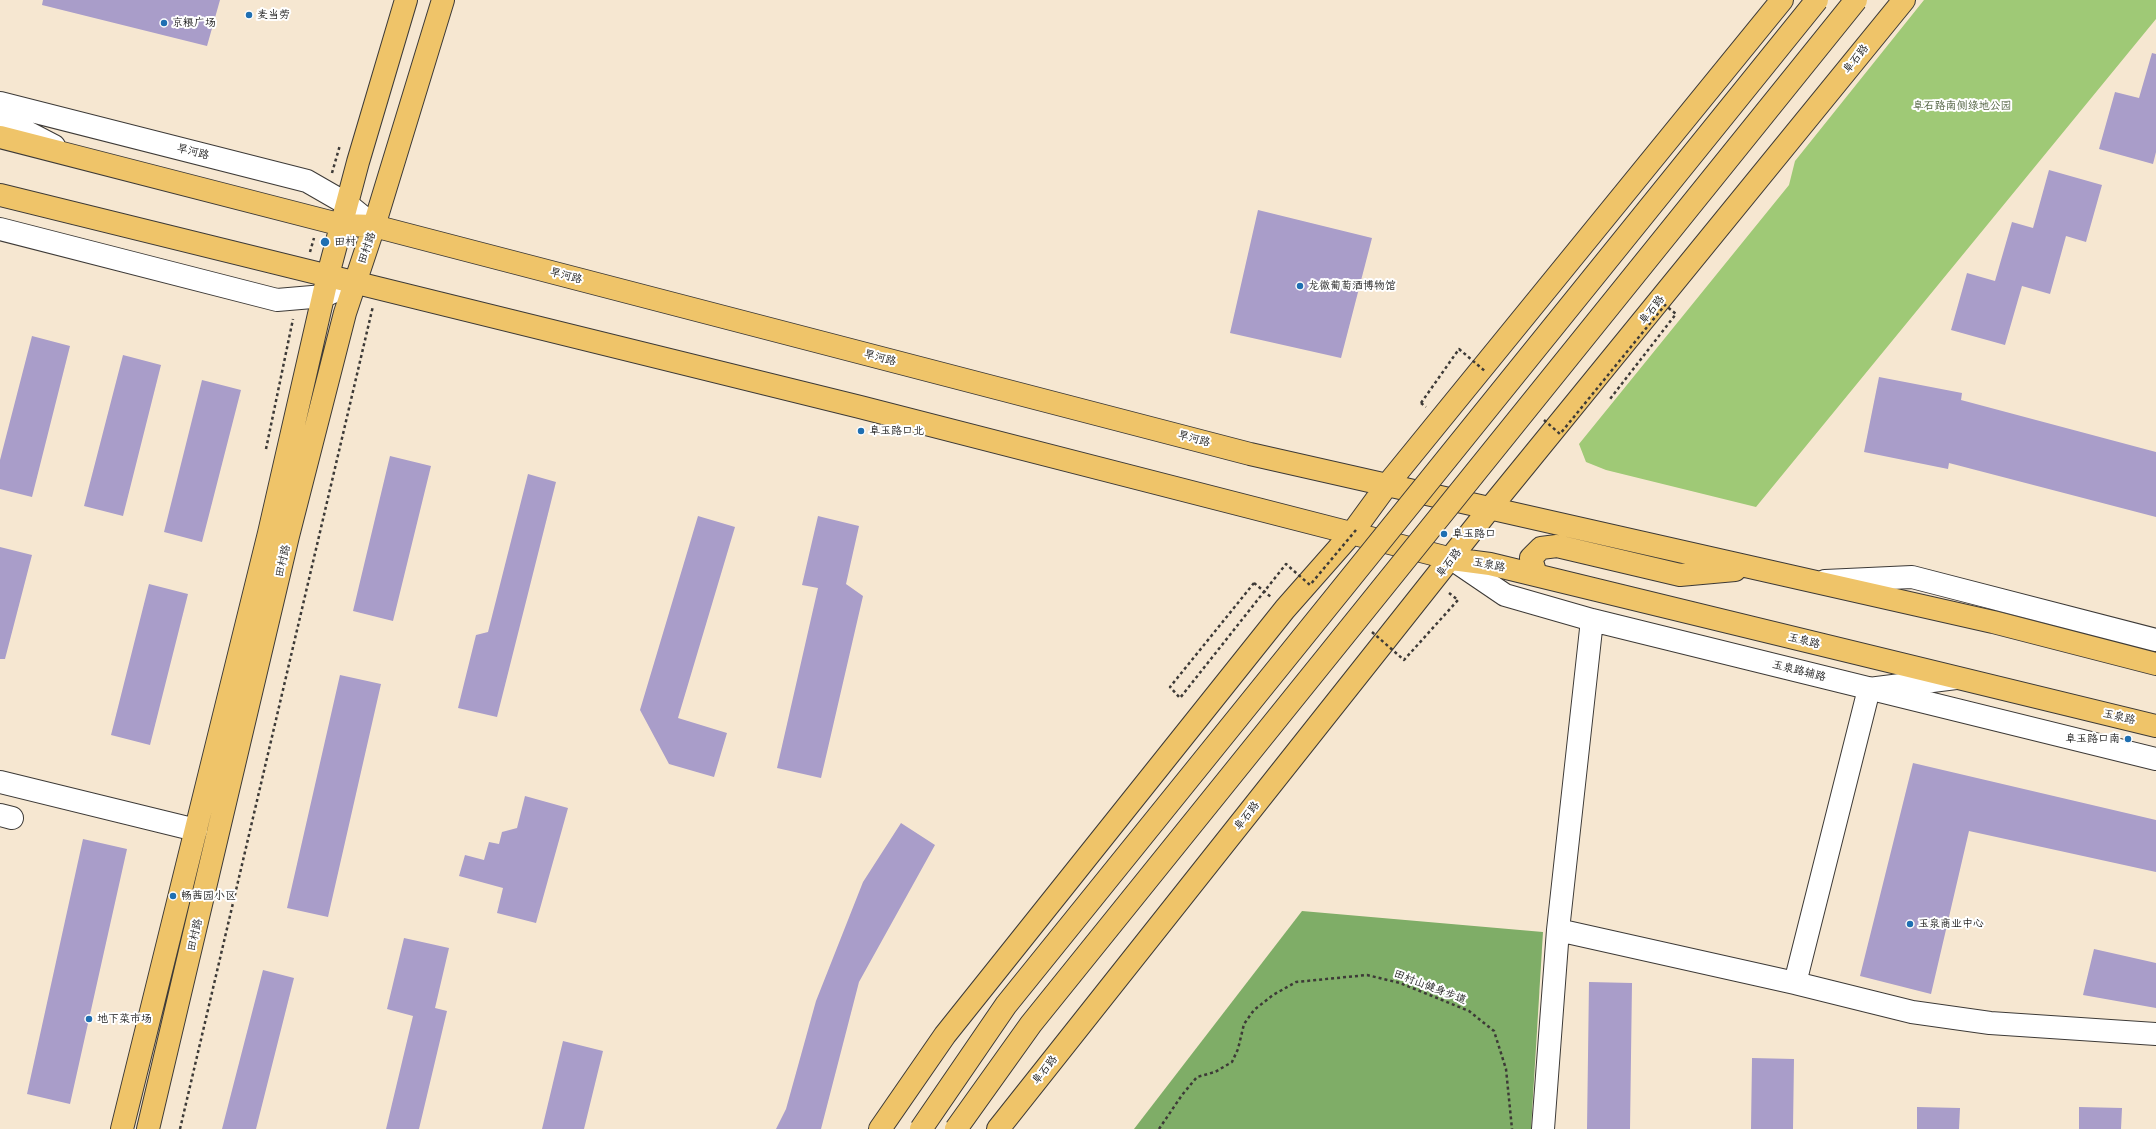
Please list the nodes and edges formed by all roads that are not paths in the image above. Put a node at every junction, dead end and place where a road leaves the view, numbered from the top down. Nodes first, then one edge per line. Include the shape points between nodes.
1 (406, 0) edge
2 (443, 0) edge
3 (1782, 0) edge
4 (1817, 0) edge
5 (1856, 0) edge
6 (1904, 0) edge
7 (0, 103) edge
8 (0, 118) edge
9 (0, 137) edge
10 (74, 157) junction
11 (0, 195) edge
12 (0, 205) edge
13 (42, 205) junction
14 (345, 215) junction
15 (374, 226) junction
16 (0, 230) edge
17 (355, 282) junction
18 (326, 285) junction
19 (1387, 485) junction
20 (1491, 507) junction
21 (1354, 532) junction
22 (1452, 559) junction
23 (1754, 569) junction
24 (1536, 575) junction
25 (1808, 582) junction
26 (1592, 620) junction
27 (2156, 640) edge
28 (2156, 664) edge
29 (1957, 678) junction
30 (1869, 689) junction
31 (2156, 726) edge
32 (2156, 759) edge
33 (0, 782) edge
34 (196, 830) junction
35 (1558, 930) junction
36 (1795, 982) junction
37 (2156, 1034) edge
38 (122, 1129) edge
39 (148, 1129) edge
40 (880, 1129) edge
41 (921, 1129) edge
42 (956, 1129) edge
43 (998, 1129) edge
44 (1543, 1129) edge

1 - 14 main road, 田村路
2 - 15 main road, 田村路
3 - 19 main road
4 - 41 main road, bridge via 1006,1005
5 - 42 main road, bridge via 1030,1024
6 - 20 main road, 阜石路
7 - 14 street, 旱河路 via 307,181
8 - 10 street
9 - 10 main road, 旱河路
10 - 14 main road, 旱河路
11 - 13 main road
12 - 13 street
13 - 18 main road
14 - 15 main road, 旱河路
14 - 18 main road, 田村路
15 - 17 main road, 田村路
15 - 19 main road, 旱河路 via 1250,454
16 - 18 street via 277,300
17 - 18 main road
17 - 21 main road
17 - 39 main road, 田村路 via 288,536
18 - 34 main road, 田村路
19 - 20 main road, 旱河路
19 - 21 main road
20 - 22 main road, 阜石路
20 - 23 main road
21 - 22 main road, 玉泉路
21 - 40 main road via 1285,609 955,1022
22 - 24 main road, 玉泉路 via 1490,564
22 - 26 street, 玉泉路辅路 via 1506,595
22 - 43 main road, 阜石路
23 - 24 main road via 1680,575 1557,546 1541,548 1532,558
23 - 25 main road
24 - 29 main road, 玉泉路
25 - 27 street via 1912,577
25 - 28 main road via 1993,622
26 - 30 street, 玉泉路辅路
26 - 35 street
29 - 30 street
29 - 31 main road, 玉泉路
30 - 32 street, 玉泉路辅路
30 - 36 street
33 - 34 street
34 - 38 main road, 田村路
35 - 36 street
35 - 44 street
36 - 37 street via 1912,1012 1990,1023

